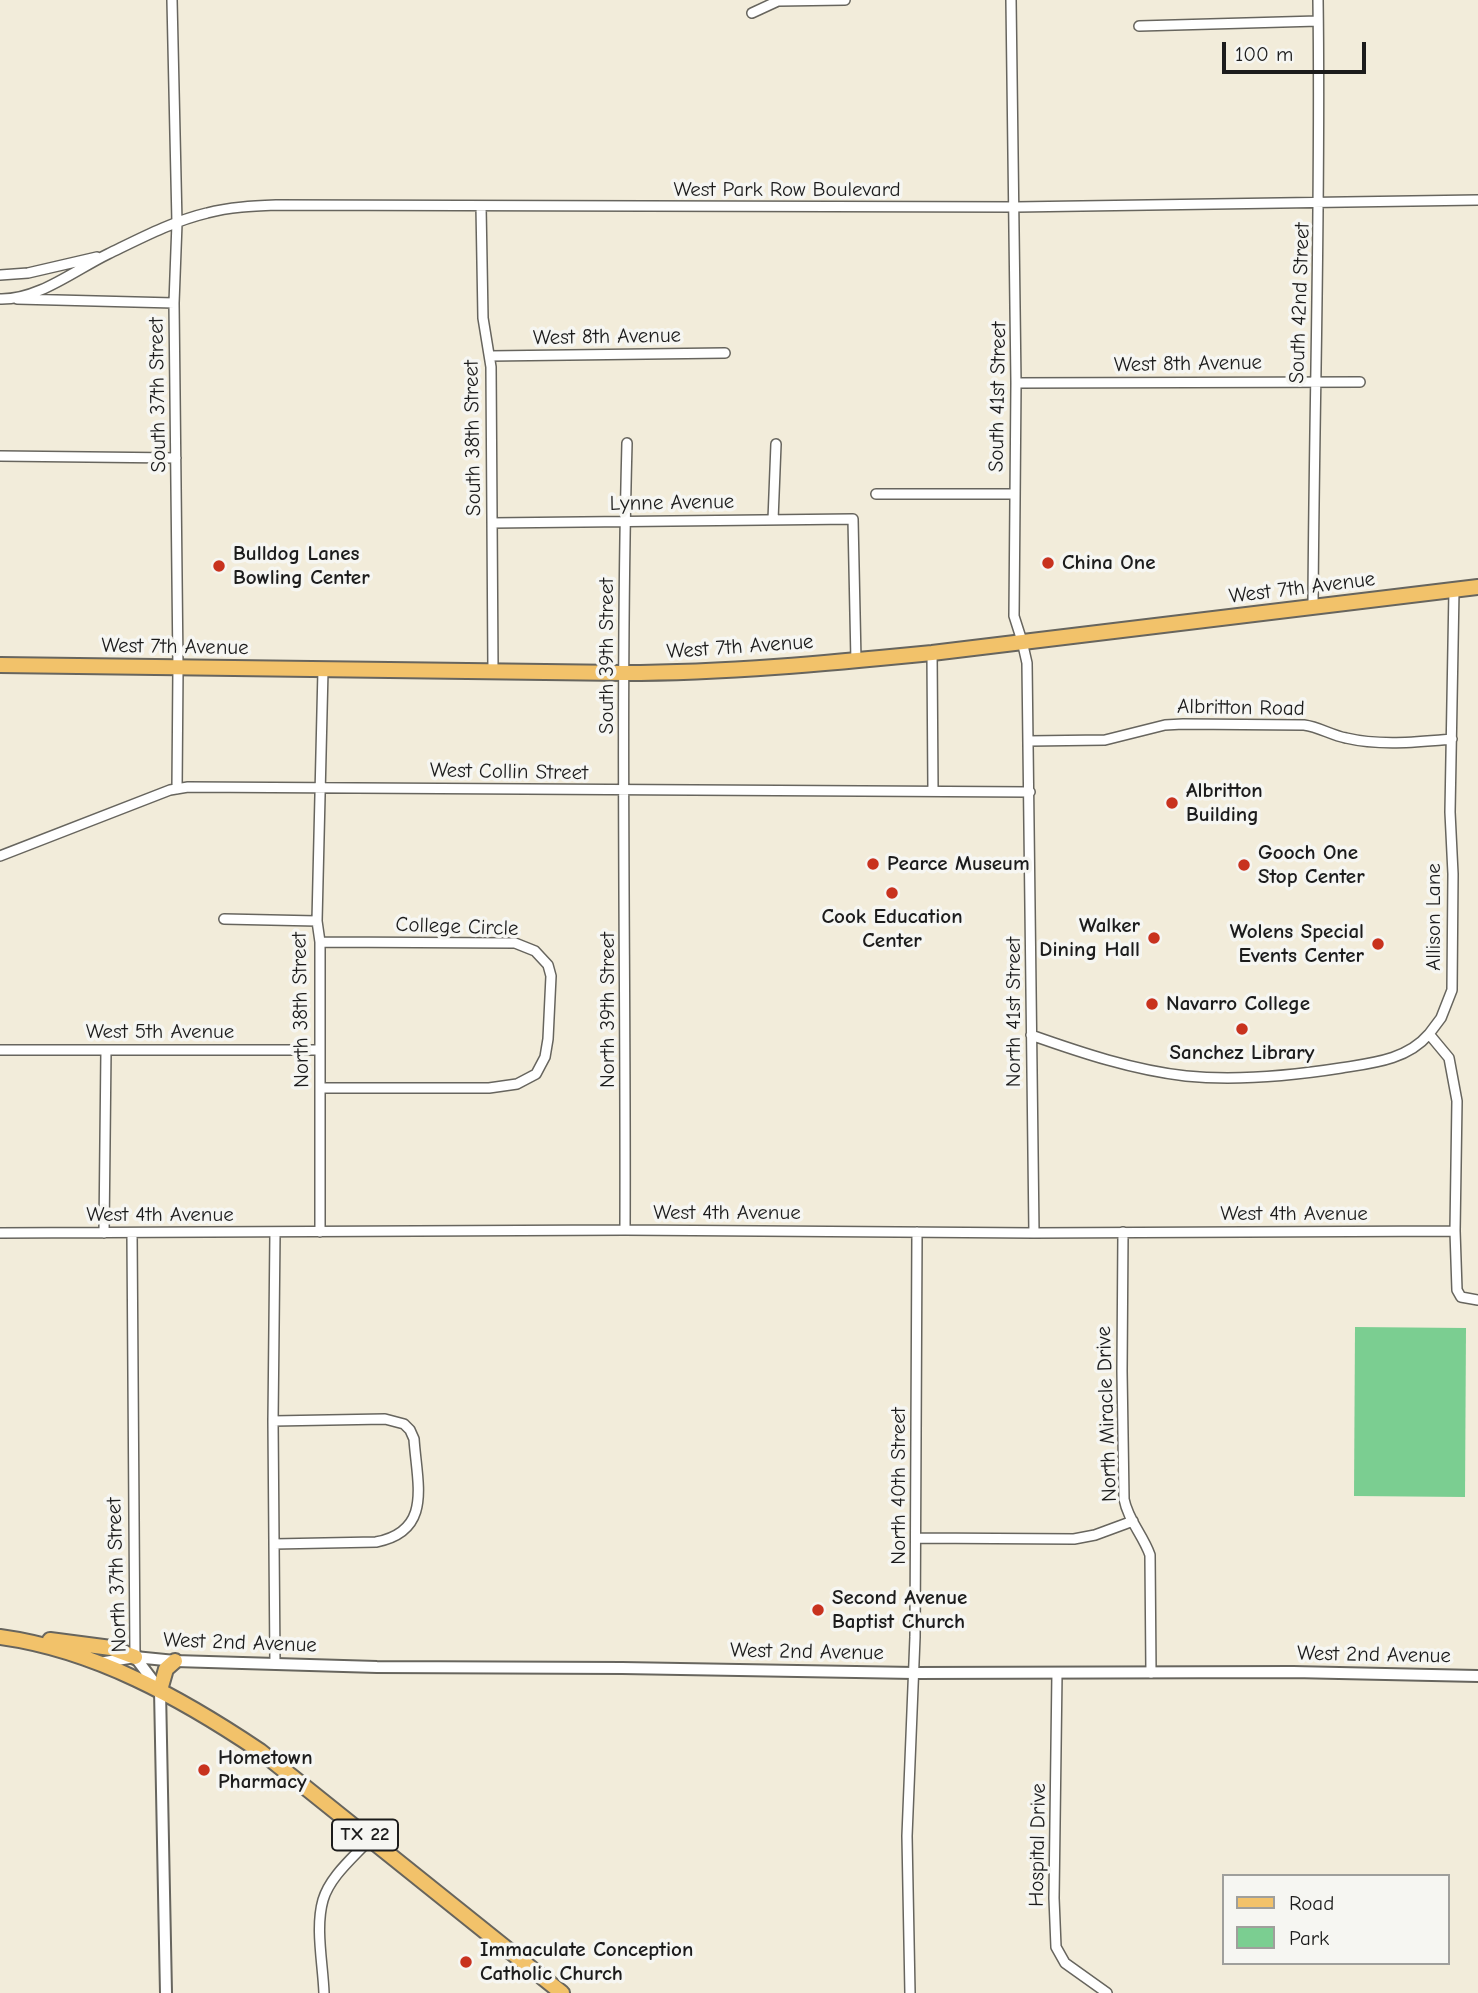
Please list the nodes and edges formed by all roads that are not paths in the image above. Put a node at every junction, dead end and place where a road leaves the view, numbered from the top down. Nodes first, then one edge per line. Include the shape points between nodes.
1 (172, 0) edge
2 (845, 0) edge
3 (1011, 0) edge
4 (1318, 0) edge
5 (752, 13) dead end
6 (1318, 21) junction
7 (1139, 26) dead end
8 (1478, 200) edge
9 (1320, 203) junction
10 (481, 206) junction
11 (1016, 207) junction
12 (177, 223) junction
13 (106, 255) junction
14 (0, 275) edge
15 (4, 299) edge
16 (174, 303) junction
17 (725, 353) dead end
18 (489, 356) junction
19 (1315, 381) junction
20 (1360, 382) dead end
21 (1016, 383) junction
22 (627, 443) dead end
23 (776, 444) dead end
24 (0, 456) edge
25 (176, 458) junction
26 (876, 494) dead end
27 (1014, 494) junction
28 (773, 520) junction
29 (625, 521) junction
30 (492, 523) junction
31 (1478, 587) edge
32 (1454, 590) junction
33 (1312, 608) junction
34 (1023, 641) junction
35 (932, 653) junction
36 (856, 661) junction
37 (0, 665) edge
38 (178, 668) junction
39 (323, 670) junction
40 (493, 670) junction
41 (623, 673) junction
42 (1452, 738) junction
43 (1029, 741) junction
44 (319, 787) junction
45 (177, 789) junction
46 (624, 790) junction
47 (933, 790) junction
48 (1030, 792) junction
49 (0, 856) edge
50 (224, 919) dead end
51 (317, 921) junction
52 (320, 942) junction
53 (1429, 1034) junction
54 (1031, 1035) junction
55 (0, 1050) edge
56 (106, 1050) junction
57 (320, 1050) junction
58 (320, 1088) junction
59 (625, 1230) junction
60 (1455, 1231) junction
61 (320, 1232) junction
62 (917, 1232) junction
63 (1123, 1232) junction
64 (0, 1233) edge
65 (104, 1233) junction
66 (132, 1233) junction
67 (275, 1233) junction
68 (1034, 1233) junction
69 (1478, 1300) edge
70 (273, 1421) junction
71 (1133, 1521) junction
72 (916, 1538) junction
73 (274, 1544) junction
74 (0, 1637) edge
75 (31, 1641) junction
76 (135, 1657) junction
77 (175, 1661) junction
78 (98, 1663) junction
79 (275, 1664) junction
80 (914, 1673) junction
81 (1057, 1673) junction
82 (1151, 1673) junction
83 (1478, 1676) edge
84 (160, 1690) junction
85 (370, 1839) junction
86 (166, 1993) edge
87 (324, 1993) edge
88 (562, 1993) edge
89 (910, 1993) edge
90 (1107, 1993) edge

1 - 12 street, South 37th Street
2 - 5 street via 778,1
3 - 11 street, South 41st Street
4 - 6 street, South 42nd Street
6 - 7 street
6 - 9 street, South 42nd Street
8 - 9 street, West Park Row Boulevard
9 - 11 street, West Park Row Boulevard
9 - 19 street, South 42nd Street
10 - 11 street, West Park Row Boulevard
10 - 12 street, West Park Row Boulevard via 236,207
10 - 18 street, South 38th Street via 483,318
11 - 21 street, South 41st Street
12 - 13 street, West Park Row Boulevard
12 - 16 street, South 37th Street
13 - 14 street, West Park Row Boulevard
13 - 15 street, West Park Row Boulevard via 72,276
15 - 16 street, West Park Row Boulevard
16 - 25 street, South 37th Street
17 - 18 street, West 8th Avenue
18 - 30 street, South 38th Street
19 - 20 street, West 8th Avenue
19 - 21 street, West 8th Avenue
19 - 33 street, South 42nd Street
21 - 27 street, South 41st Street
22 - 29 street, South 39th Street
23 - 28 street
24 - 25 street
25 - 38 street, South 37th Street
26 - 27 street
27 - 34 street, South 41st Street via 1014,616
28 - 29 street, Lynne Avenue
28 - 36 street, Lynne Avenue via 853,519
29 - 30 street, Lynne Avenue
29 - 41 street, South 39th Street
30 - 40 street, South 38th Street
31 - 32 main road, West 7th Avenue
32 - 33 main road, West 7th Avenue
32 - 42 street, Allison Lane
33 - 34 main road, West 7th Avenue
34 - 35 main road, West 7th Avenue
34 - 43 street, South 41st Street
35 - 36 main road, West 7th Avenue
35 - 47 street
36 - 41 main road, West 7th Avenue
37 - 38 main road, West 7th Avenue
38 - 39 main road, West 7th Avenue
38 - 45 street, South 37th Street
39 - 40 main road, West 7th Avenue
39 - 44 street
40 - 41 main road, West 7th Avenue
41 - 46 street, South 39th Street
42 - 43 street, Albritton Road via 1374,742 1304,725 1182,724 1105,740
42 - 53 street, Allison Lane via 1452,990
43 - 48 street, South 41st Street
44 - 45 street, West Collin Street
44 - 46 street, West Collin Street
44 - 51 street, North 38th Street
45 - 49 street, West Collin Street
46 - 47 street, West Collin Street
46 - 59 street, North 39th Street
47 - 48 street, West Collin Street
48 - 54 street, North 41st Street
50 - 51 street
51 - 52 street, North 38th Street
52 - 57 street, North 38th Street
52 - 58 street, College Circle via 515,943 535,951 548,965 552,986 545,1057 536,1074 517,1084
53 - 54 street via 1401,1055 1382,1062 1263,1077 1152,1071
53 - 60 street via 1449,1058 1457,1101
54 - 68 street, North 41st Street
55 - 56 street, West 5th Avenue
56 - 57 street, West 5th Avenue
56 - 65 street
57 - 58 street, North 38th Street
58 - 61 street, North 38th Street
59 - 61 street, West 4th Avenue
59 - 62 street, West 4th Avenue
60 - 63 street, West 4th Avenue
60 - 69 street via 1457,1290 1461,1297
61 - 67 street, West 4th Avenue
62 - 68 street, West 4th Avenue
62 - 72 street, North 40th Street
63 - 68 street, West 4th Avenue
63 - 71 street, North Miracle Drive via 1124,1499
64 - 65 street, West 4th Avenue
65 - 66 street, West 4th Avenue
66 - 67 street, West 4th Avenue
66 - 76 street, North 37th Street
67 - 70 street
70 - 73 street
70 - 73 street via 386,1419 404,1424 414,1439 418,1499 412,1523 389,1540
71 - 72 street via 1074,1539
71 - 82 street, North Miracle Drive via 1150,1555
72 - 80 street, North 40th Street
73 - 79 street
74 - 75 main road, TX 22
75 - 76 main road via 111,1648
75 - 78 main road, TX 22
76 - 77 street, West 2nd Avenue
76 - 78 street, West 2nd Avenue
76 - 84 street, North 37th Street
77 - 79 street, West 2nd Avenue
77 - 84 main road via 166,1669
78 - 84 main road, TX 22
79 - 80 street, West 2nd Avenue
80 - 81 street, West 2nd Avenue
80 - 89 street, North 40th Street via 907,1836
81 - 82 street, West 2nd Avenue
81 - 90 street, Hospital Drive via 1056,1947 1065,1962
82 - 83 street, West 2nd Avenue
84 - 85 main road, TX 22 via 260,1751
84 - 86 street
85 - 87 street via 334,1879 323,1900
85 - 88 main road, TX 22

